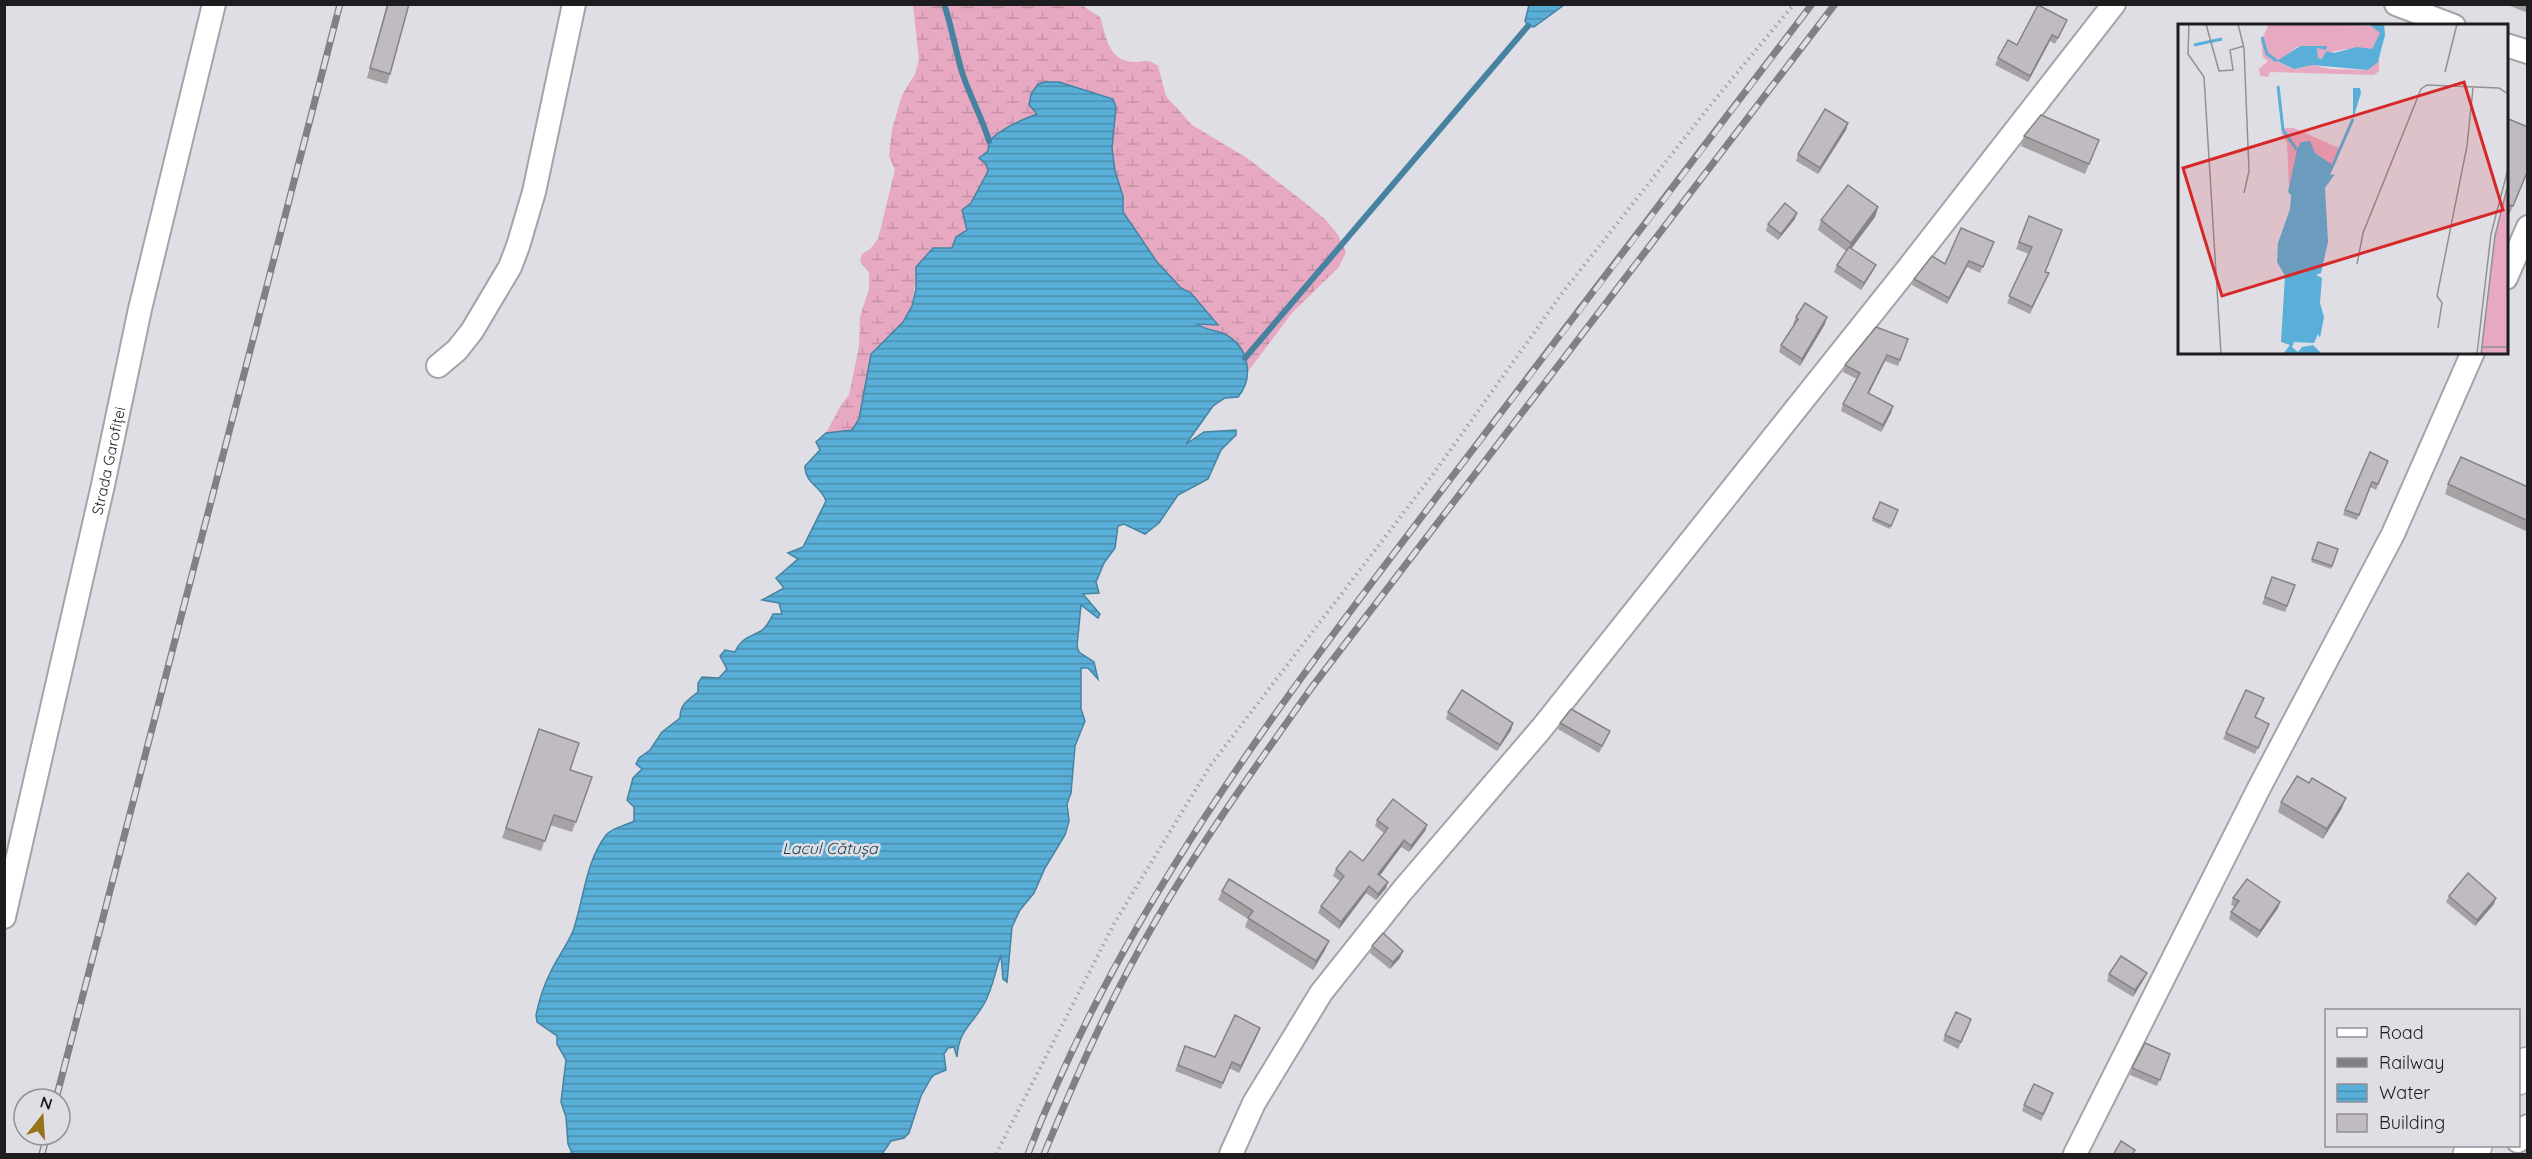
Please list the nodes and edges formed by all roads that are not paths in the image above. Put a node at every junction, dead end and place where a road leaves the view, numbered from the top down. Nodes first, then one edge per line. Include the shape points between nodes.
1 (214, 4) edge
2 (574, 4) edge
3 (2114, 4) edge
4 (2396, 4) edge
5 (2449, 24) edge
6 (2508, 46) edge
7 (2528, 52) edge
8 (2528, 227) edge
9 (2508, 273) edge
10 (2472, 354) edge
11 (438, 366) dead end
12 (4, 917) edge
13 (1231, 1155) edge
14 (2075, 1155) edge

1 - 12 street, Strada Garofiței via 140,309 104,484
2 - 11 street via 534,192 518,246 472,331
3 - 13 street via 1548,720 1320,993 1254,1103
4 - 5 street
6 - 7 street
8 - 9 street
10 - 14 street via 2393,534 2259,788

